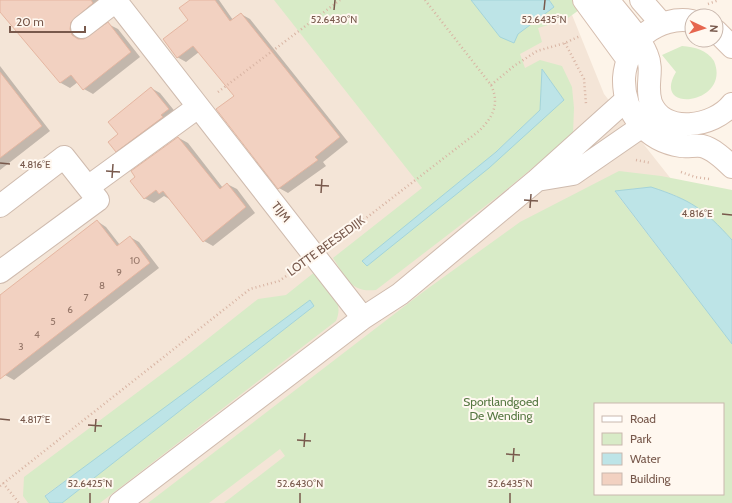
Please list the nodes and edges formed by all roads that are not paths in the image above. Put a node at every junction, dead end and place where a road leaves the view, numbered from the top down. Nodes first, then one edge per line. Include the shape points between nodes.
1 (117, 0) edge
2 (584, 0) edge
3 (608, 0) edge
4 (641, 0) edge
5 (684, 21) edge
6 (662, 24) junction
7 (82, 27) dead end
8 (639, 40) junction
9 (628, 60) junction
10 (626, 100) junction
11 (198, 106) junction
12 (731, 109) edge
13 (664, 117) junction
14 (641, 127) junction
15 (732, 167) edge
16 (537, 180) junction
17 (88, 187) junction
18 (0, 206) edge
19 (0, 272) edge
20 (363, 318) junction
21 (120, 503) edge

1 - 7 street, TIJM
1 - 11 street, TIJM
2 - 9 street
3 - 8 street
4 - 6 street
5 - 6 street
6 - 8 street
8 - 9 street
8 - 13 street via 650,63 647,84 652,105
9 - 10 street via 624,87
10 - 14 street
10 - 16 street
11 - 17 street
11 - 20 street, TIJM
12 - 13 street via 698,123 687,124
13 - 14 street
14 - 15 street via 660,140 680,146 702,146
14 - 16 street via 573,174
16 - 20 street via 400,294
17 - 18 street via 64,157
17 - 19 street via 98,200
20 - 21 street

